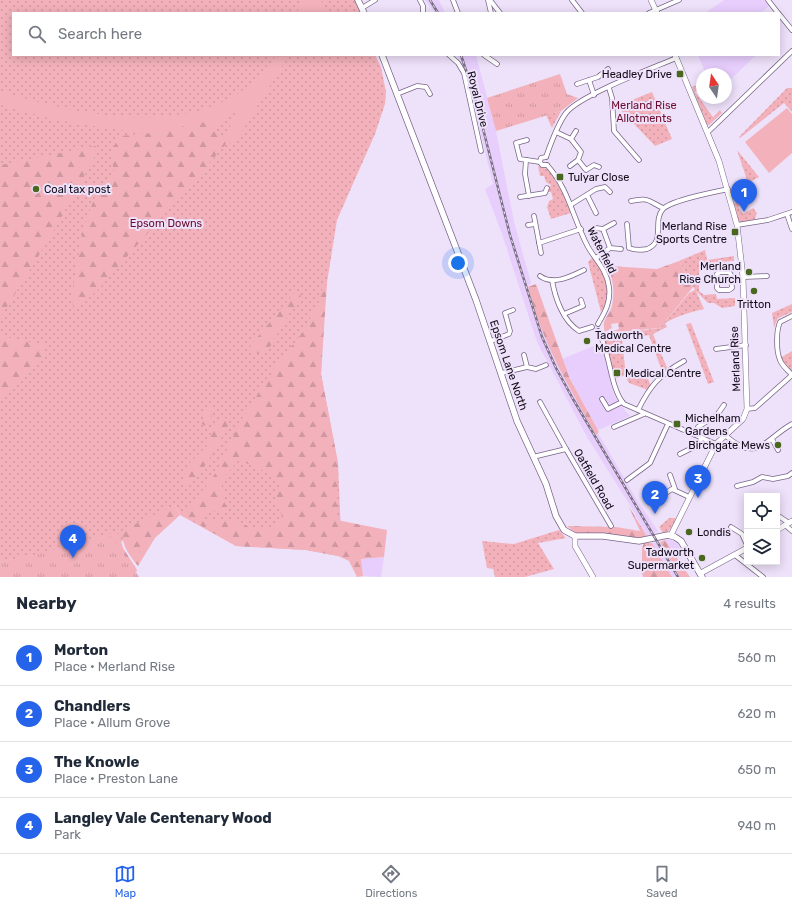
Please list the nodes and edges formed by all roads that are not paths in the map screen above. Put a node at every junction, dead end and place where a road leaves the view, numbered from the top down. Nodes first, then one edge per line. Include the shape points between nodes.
1 (358, 0) edge
2 (375, 0) edge
3 (420, 0) edge
4 (453, 0) edge
5 (489, 0) edge
6 (572, 0) edge
7 (651, 0) edge
8 (679, 0) edge
9 (768, 0) edge
10 (363, 11) edge
11 (423, 12) edge
12 (458, 12) edge
13 (491, 12) edge
14 (499, 12) edge
15 (581, 12) edge
16 (656, 12) edge
17 (778, 12) edge
18 (780, 14) edge
19 (792, 30) edge
20 (792, 51) edge
21 (382, 56) edge
22 (450, 56) edge
23 (485, 56) edge
24 (676, 57) edge
25 (497, 64) dead end
26 (608, 69) dead end
27 (589, 80) junction
28 (577, 84) dead end
29 (609, 88) junction
30 (397, 94) junction
31 (430, 94) dead end
32 (594, 95) junction
33 (576, 131) dead end
34 (556, 132) junction
35 (708, 132) junction
36 (571, 139) junction
37 (527, 140) dead end
38 (481, 152) dead end
39 (633, 152) junction
40 (628, 156) dead end
41 (546, 157) junction
42 (526, 160) junction
43 (578, 160) junction
44 (639, 160) dead end
45 (540, 162) junction
46 (547, 165) junction
47 (570, 166) dead end
48 (599, 167) dead end
49 (547, 188) dead end
50 (728, 189) junction
51 (610, 192) dead end
52 (587, 195) junction
53 (529, 196) junction
54 (520, 197) dead end
55 (631, 201) dead end
56 (572, 204) junction
57 (663, 208) junction
58 (792, 212) edge
59 (596, 213) dead end
60 (787, 214) junction
61 (534, 216) dead end
62 (614, 222) dead end
63 (536, 224) junction
64 (627, 224) dead end
65 (528, 225) dead end
66 (737, 225) junction
67 (596, 228) dead end
68 (581, 229) junction
69 (603, 229) junction
70 (792, 230) edge
71 (539, 243) junction
72 (610, 248) junction
73 (621, 249) dead end
74 (541, 252) dead end
75 (596, 258) junction
76 (584, 270) dead end
77 (540, 276) dead end
78 (767, 276) dead end
79 (743, 278) junction
80 (552, 280) junction
81 (732, 280) junction
82 (581, 300) dead end
83 (513, 310) dead end
84 (564, 314) junction
85 (792, 316) edge
86 (598, 324) junction
87 (592, 328) junction
88 (598, 331) junction
89 (491, 341) junction
90 (746, 346) junction
91 (716, 349) dead end
92 (524, 355) dead end
93 (684, 361) dead end
94 (546, 365) dead end
95 (528, 367) junction
96 (502, 373) junction
97 (792, 375) edge
98 (602, 399) dead end
99 (540, 402) dead end
100 (622, 402) junction
101 (724, 405) dead end
102 (747, 409) junction
103 (638, 410) junction
104 (644, 414) junction
105 (668, 424) junction
106 (792, 424) edge
107 (614, 427) dead end
108 (695, 435) junction
109 (725, 435) junction
110 (702, 438) junction
111 (772, 439) junction
112 (716, 444) junction
113 (566, 449) junction
114 (778, 450) dead end
115 (680, 454) dead end
116 (533, 457) junction
117 (792, 473) edge
118 (671, 477) dead end
119 (627, 480) dead end
120 (738, 486) dead end
121 (674, 489) junction
122 (689, 497) junction
123 (652, 502) dead end
124 (780, 517) edge
125 (789, 523) edge
126 (611, 526) dead end
127 (731, 527) dead end
128 (779, 529) edge
129 (792, 531) edge
130 (671, 535) junction
131 (575, 536) junction
132 (744, 539) edge
133 (744, 548) edge
134 (736, 555) junction
135 (701, 575) edge
136 (594, 577) edge
137 (763, 577) edge

1 - 10 main road
2 - 10 street
3 - 11 street
4 - 12 street
5 - 13 street
5 - 14 street
6 - 15 street
7 - 16 street
8 - 16 street
9 - 17 street
18 - 19 street
20 - 35 street
21 - 30 main road, Epsom Lane North
22 - 38 street, Royal Drive via 464,73
23 - 25 street
24 - 29 street
24 - 35 street, Merland Rise
26 - 27 street
27 - 28 street
27 - 32 street
29 - 32 street
29 - 39 street via 614,131
30 - 31 street via 420,85 426,87
30 - 89 main road, Epsom Lane North
32 - 34 street via 566,112
33 - 36 street
34 - 36 street
34 - 41 street
35 - 50 street, Merland Rise
36 - 43 street via 581,152
37 - 42 street via 516,144 520,159
39 - 40 street
39 - 44 street
41 - 45 street via 541,158
41 - 46 street via 549,162
42 - 45 street
42 - 53 street via 525,174
43 - 47 street
43 - 48 street via 586,170 594,165
45 - 46 street
46 - 56 street, Waterfield via 558,177
49 - 53 street via 545,193
50 - 57 street via 679,201
50 - 66 street, Merland Rise
51 - 52 street via 605,186
52 - 56 street
52 - 59 street
53 - 54 street
55 - 57 street via 649,199
56 - 68 street, Waterfield
57 - 64 street via 654,246 645,249 629,248
58 - 60 street
60 - 66 street
60 - 70 street
61 - 63 street
62 - 69 street
63 - 65 street
63 - 71 street
66 - 79 street, Merland Rise
67 - 69 street
68 - 71 street
68 - 75 street, Waterfield
69 - 72 street
71 - 74 street
72 - 73 street
72 - 75 street
75 - 86 street, Waterfield via 605,271 609,288 607,309
76 - 80 street via 569,277
77 - 80 street
78 - 79 street
79 - 81 street
79 - 90 street, Merland Rise
80 - 84 street
81 - 81 street via 732,288 729,290 717,288 717,274 720,272 729,272
82 - 84 street via 583,306
83 - 89 street via 505,313 510,331 508,334
84 - 87 street via 570,324 579,331
85 - 97 street via 780,322 778,331 780,361
86 - 87 street via 594,324
86 - 88 street
87 - 88 street
88 - 100 street via 603,339
89 - 96 main road, Epsom Lane North
90 - 91 street
90 - 102 street, Merland Rise
92 - 95 street
93 - 103 street via 656,380
94 - 95 street via 536,369
95 - 96 street
96 - 116 main road, Epsom Lane North
97 - 102 street via 755,408
98 - 100 street via 608,408
99 - 113 street
100 - 103 street
101 - 108 street via 717,415 698,426
102 - 109 street via 743,419
103 - 104 street
104 - 105 street
104 - 107 street
105 - 108 street
105 - 119 street via 650,463
106 - 111 street
108 - 110 street
109 - 111 street via 737,446 744,448 760,447
109 - 112 street
110 - 112 street
110 - 115 street via 696,446
111 - 114 street
112 - 122 street
113 - 116 street, Oatfield Road
113 - 126 street, Oatfield Road
116 - 131 main road, Epsom Lane North via 546,484 556,516 564,530
117 - 120 street via 773,479 762,477
118 - 121 street
121 - 122 street
121 - 123 street
122 - 130 street
124 - 125 street
125 - 128 street
125 - 129 street
127 - 132 street via 742,534
130 - 131 main road via 639,541 603,536
130 - 135 main road via 681,541
131 - 136 street via 576,546
133 - 134 street
134 - 135 street
134 - 137 street

